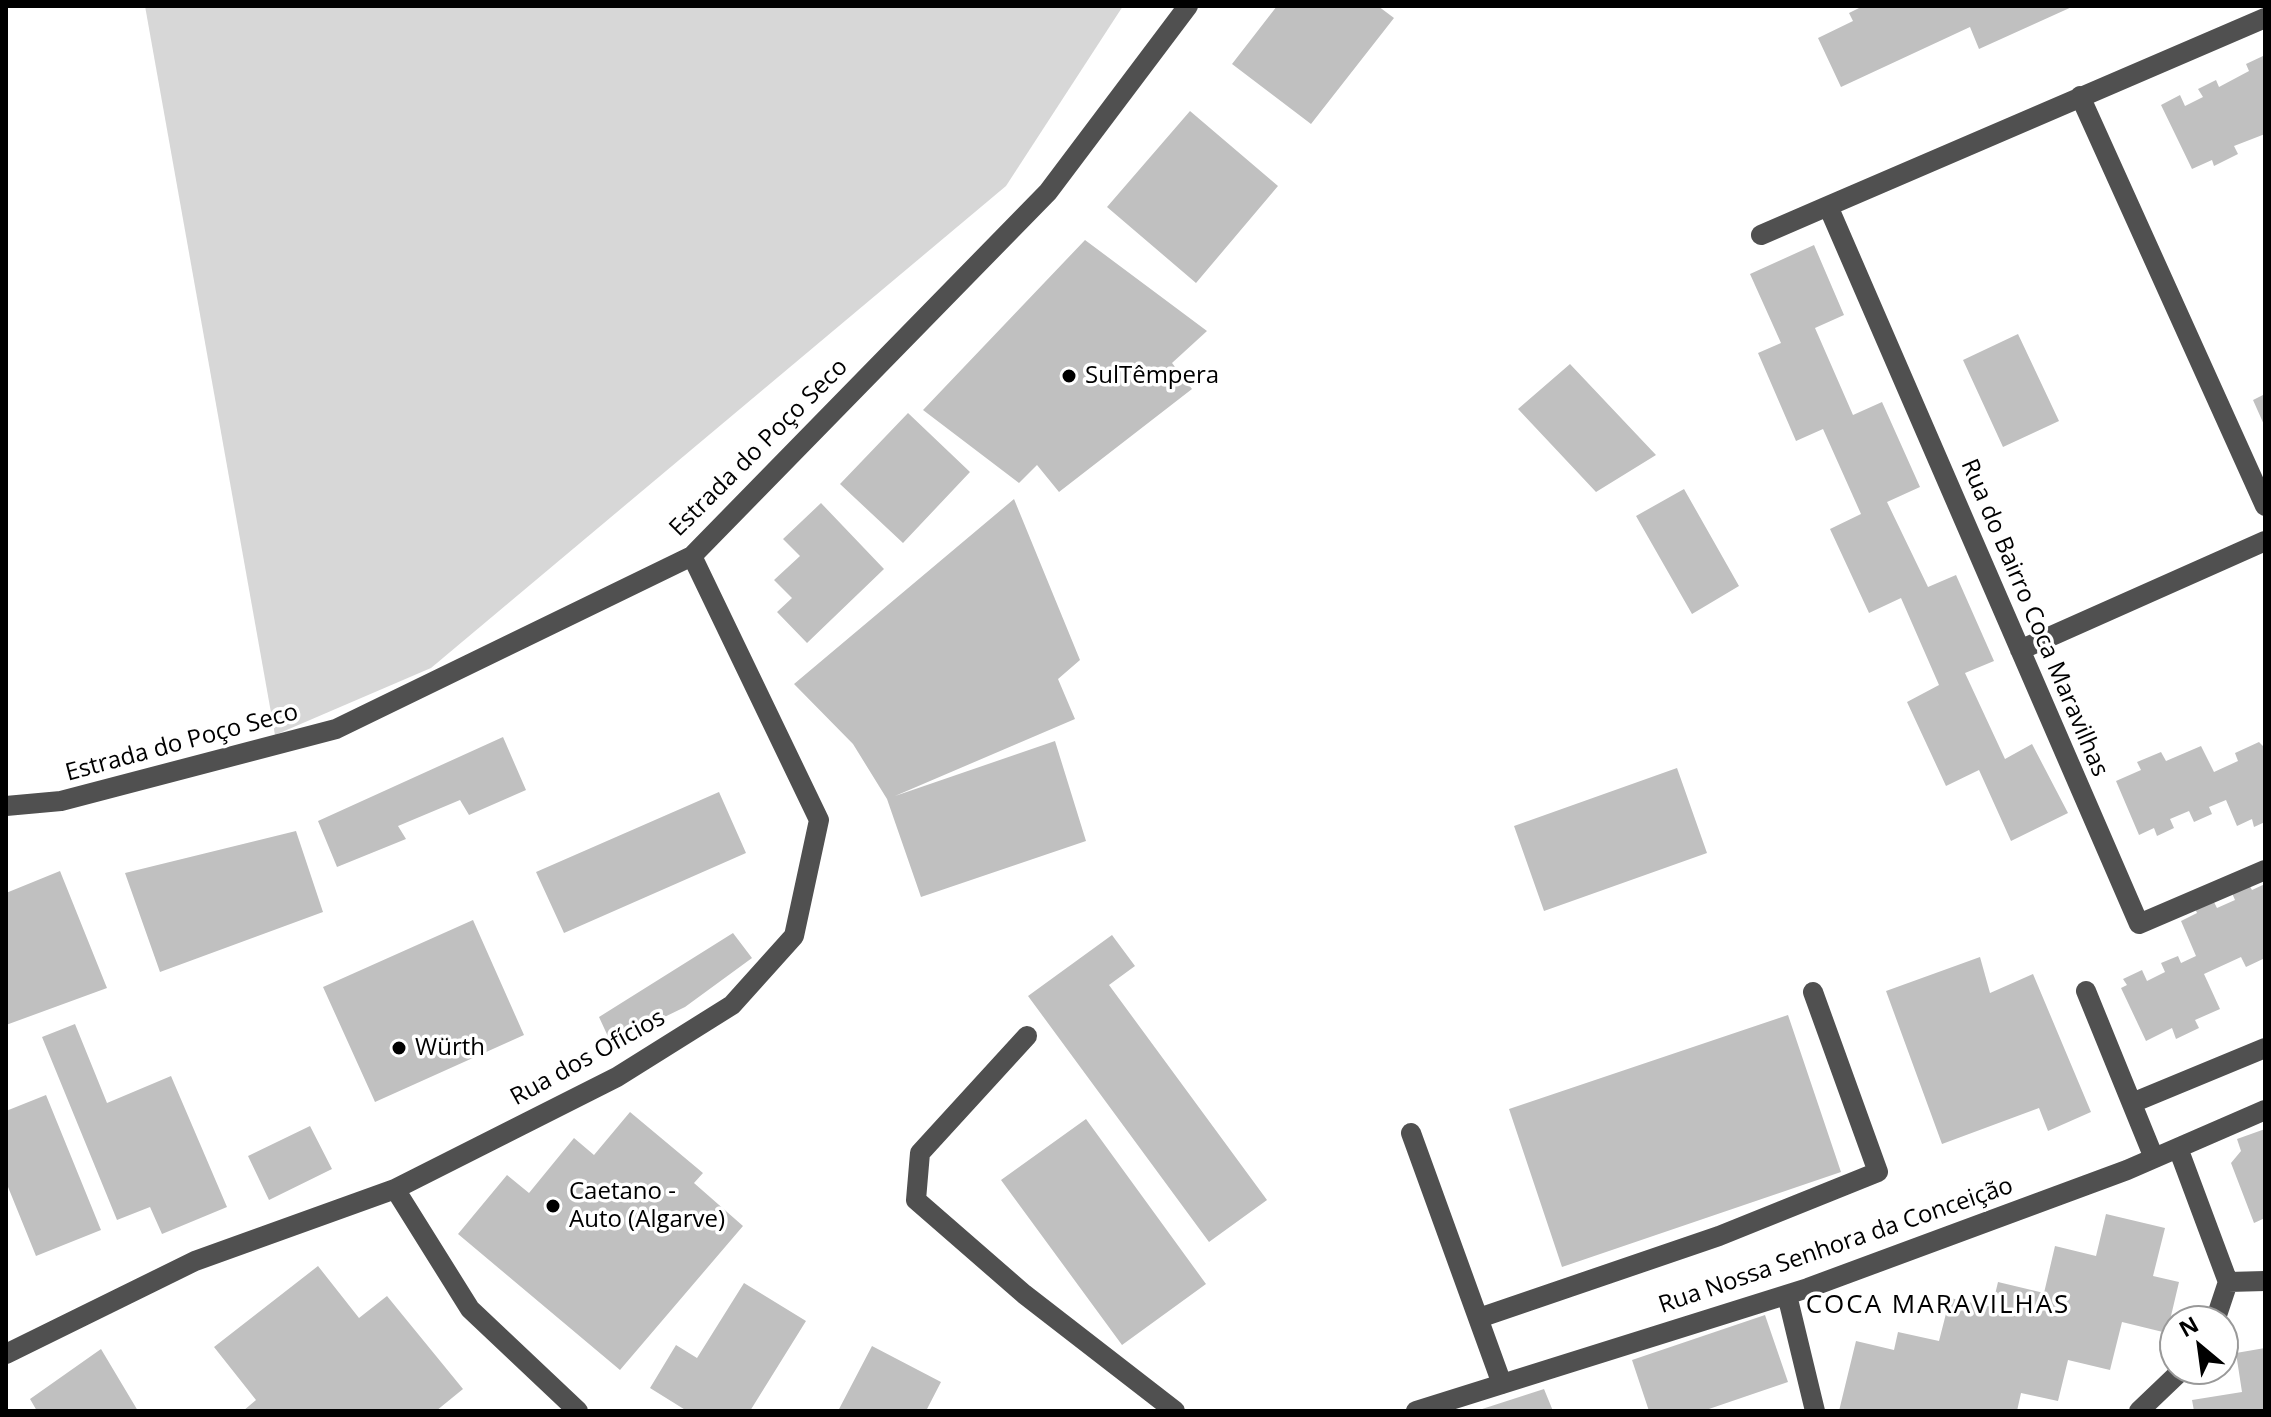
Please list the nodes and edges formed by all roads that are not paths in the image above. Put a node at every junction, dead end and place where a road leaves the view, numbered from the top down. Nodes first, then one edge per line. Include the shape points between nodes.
1 (1188, 6) edge
2 (2265, 18) edge
3 (2080, 96) junction
4 (1828, 206) junction
5 (1761, 235) dead end
6 (2265, 506) edge
7 (2265, 541) edge
8 (692, 556) junction
9 (2020, 650) junction
10 (6, 806) edge
11 (2265, 870) edge
12 (2086, 991) dead end
13 (1813, 992) dead end
14 (1027, 1036) dead end
15 (2265, 1048) edge
16 (2132, 1103) junction
17 (2265, 1110) edge
18 (1411, 1133) dead end
19 (2178, 1148) junction
20 (2154, 1158) junction
21 (395, 1189) junction
22 (2265, 1281) edge
23 (2228, 1282) junction
24 (1787, 1295) junction
25 (2220, 1305) edge
26 (1479, 1318) junction
27 (6, 1354) edge
28 (1502, 1384) junction
29 (2166, 1385) edge
30 (578, 1411) edge
31 (1175, 1411) edge
32 (1416, 1411) edge
33 (1815, 1411) edge
34 (2139, 1411) edge

1 - 8 street, Estrada do Poço Seco via 1048,192
2 - 3 street
3 - 4 street
3 - 6 street
4 - 5 street
4 - 9 street, Rua do Bairro Coca Maravilhas
7 - 9 street
8 - 10 street, Estrada do Poço Seco via 336,729 61,801
8 - 21 street, Rua dos Ofícios via 819,820 794,936 732,1005 617,1077
9 - 11 street, Rua do Bairro Coca Maravilhas via 2139,924
12 - 16 street
13 - 26 street via 1878,1172 1719,1236
14 - 31 street via 920,1153 916,1200 1024,1294
15 - 16 street
16 - 20 street
17 - 19 street, Rua Nossa Senhora da Conceição
18 - 26 street
19 - 20 street, Rua Nossa Senhora da Conceição
19 - 23 street
20 - 24 street, Rua Nossa Senhora da Conceição
21 - 27 street, Rua dos Ofícios via 195,1261
21 - 30 street via 470,1309
22 - 23 street
23 - 25 street
24 - 28 street, Rua Nossa Senhora da Conceição
24 - 33 street
26 - 28 street
28 - 32 street, Rua Nossa Senhora da Conceição
29 - 34 street

